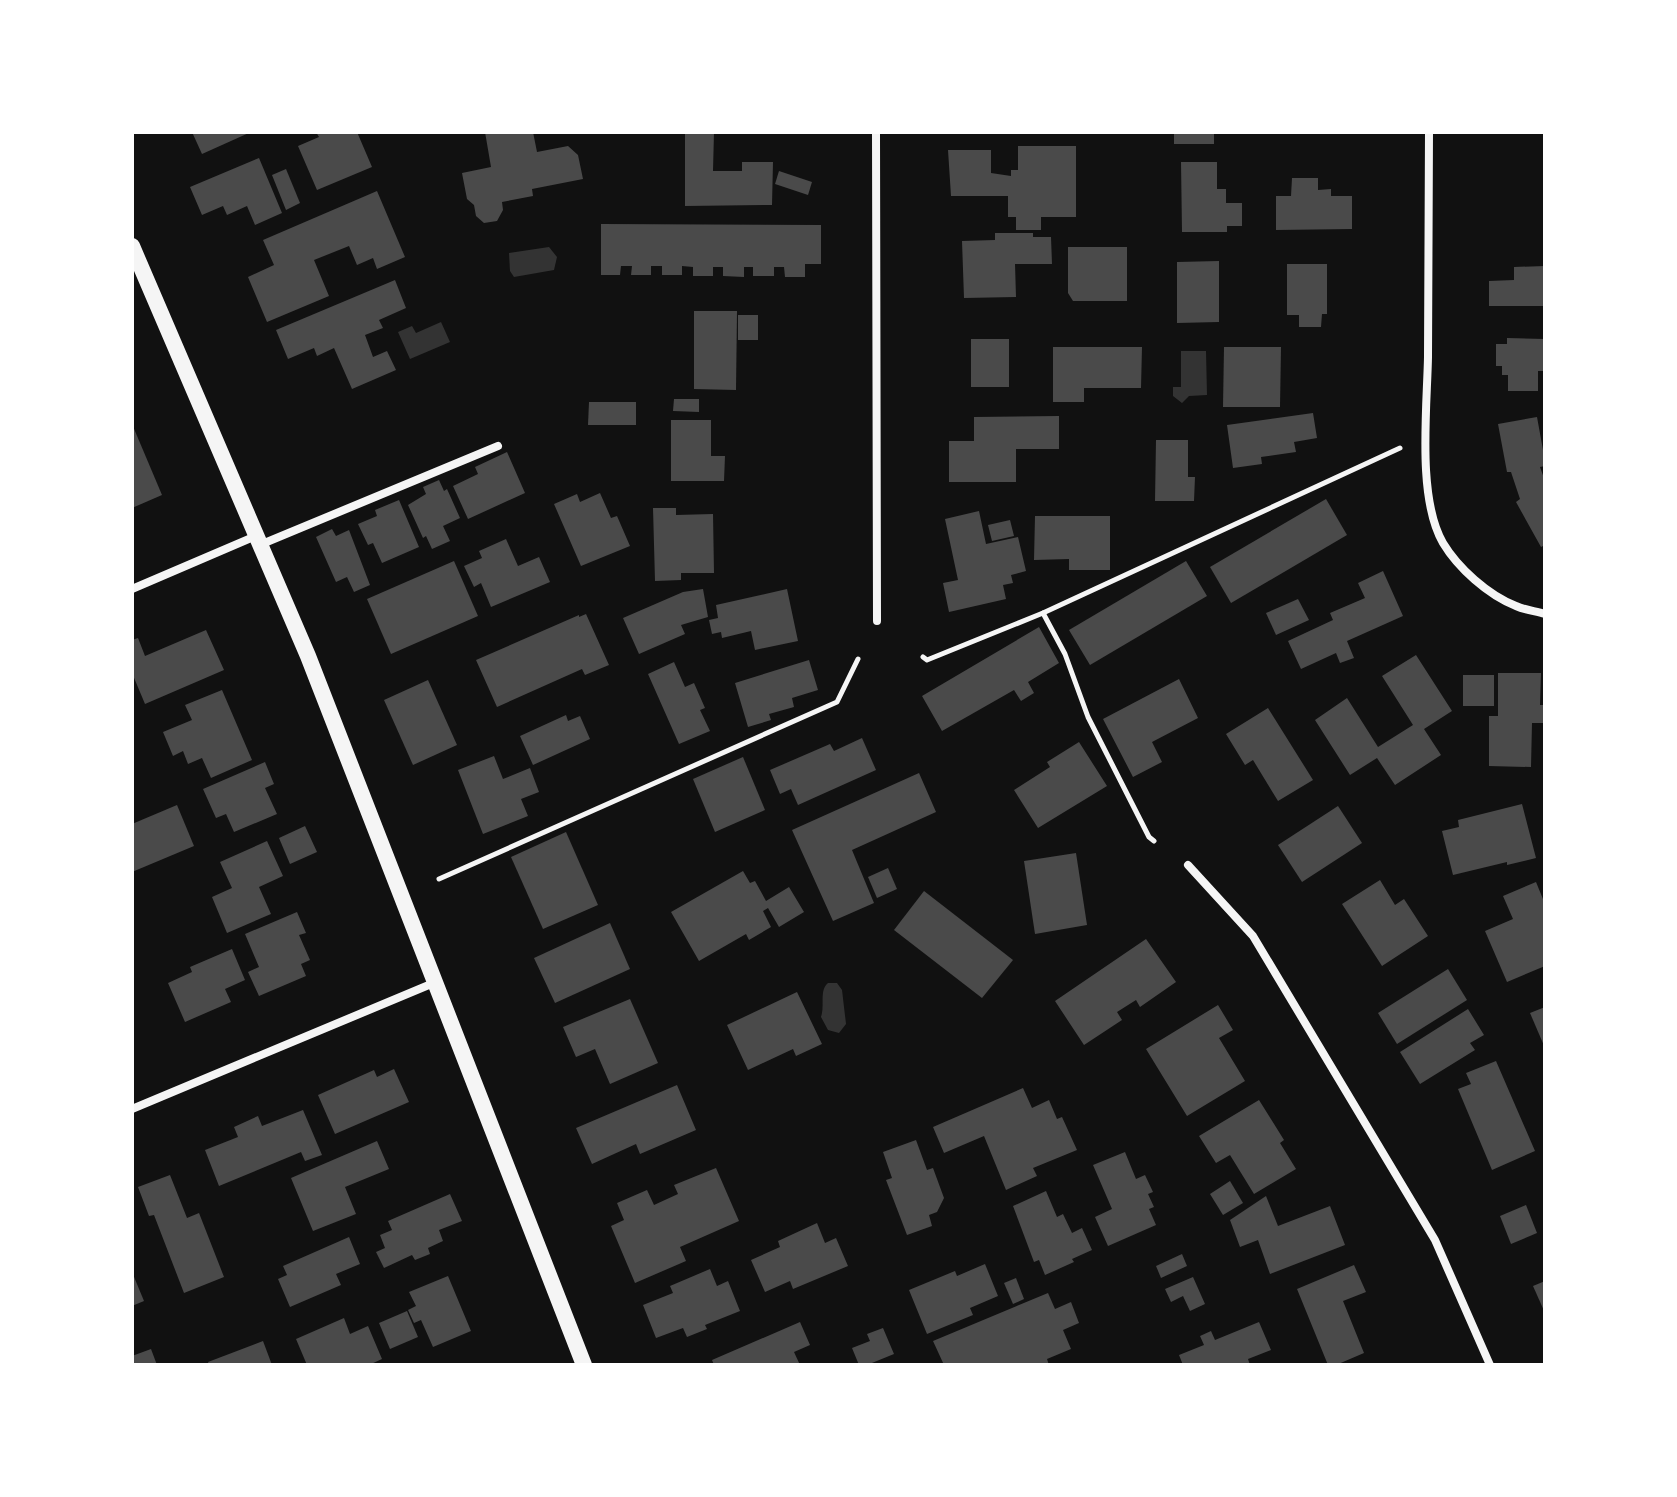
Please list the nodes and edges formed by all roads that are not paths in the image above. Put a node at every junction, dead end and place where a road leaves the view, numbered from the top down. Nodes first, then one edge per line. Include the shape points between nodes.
1 (876, 132) edge
2 (1429, 132) edge
3 (132, 246) edge
4 (498, 446) dead end
5 (260, 540) junction
6 (132, 589) edge
7 (1545, 614) edge
8 (877, 621) dead end
9 (1188, 865) dead end
10 (436, 982) junction
11 (132, 1109) edge
12 (584, 1365) edge
13 (1490, 1365) edge

1 - 8 street
2 - 7 street via 1427,449 1432,517 1462,567 1486,588 1515,606
3 - 5 main road
4 - 5 street
5 - 6 street
5 - 10 main road
9 - 13 street via 1253,936 1269,962 1435,1240
10 - 11 street
10 - 12 main road

